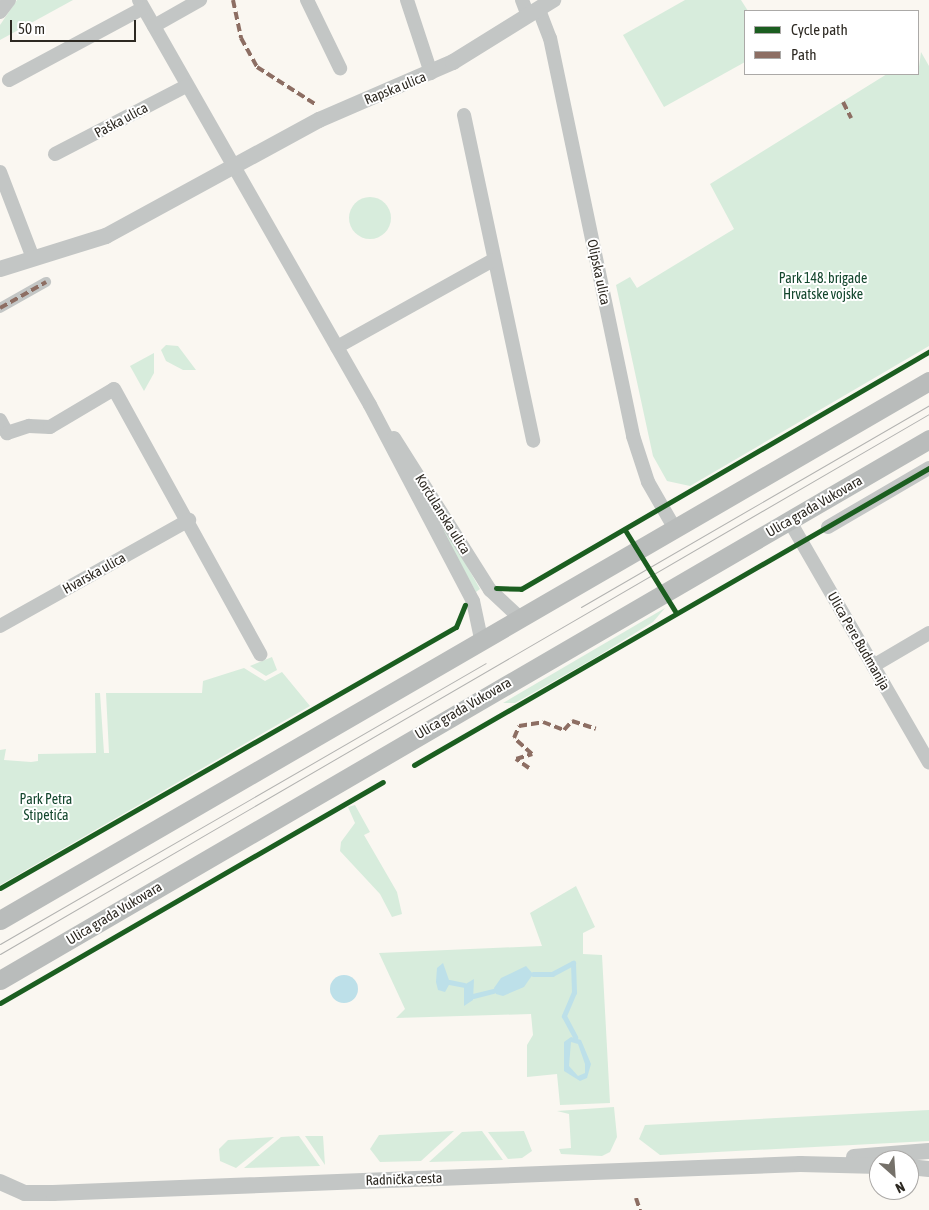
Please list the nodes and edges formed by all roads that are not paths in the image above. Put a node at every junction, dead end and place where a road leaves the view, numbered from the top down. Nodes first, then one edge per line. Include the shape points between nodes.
1 (9, 0) edge
2 (200, 0) edge
3 (308, 0) edge
4 (407, 0) edge
5 (522, 0) edge
6 (553, 0) edge
7 (141, 4) edge
8 (0, 12) edge
9 (533, 13) junction
10 (154, 26) junction
11 (340, 68) dead end
12 (431, 73) junction
13 (9, 80) dead end
14 (186, 86) junction
15 (464, 115) dead end
16 (55, 154) dead end
17 (232, 167) junction
18 (0, 172) edge
19 (33, 258) junction
20 (493, 260) junction
21 (0, 269) edge
22 (46, 282) dead end
23 (0, 308) edge
24 (337, 347) junction
25 (929, 381) edge
26 (370, 405) junction
27 (0, 420) edge
28 (929, 439) edge
29 (533, 441) dead end
30 (929, 468) edge
31 (189, 520) junction
32 (789, 520) junction
33 (828, 527) dead end
34 (674, 529) junction
35 (520, 618) junction
36 (0, 626) edge
37 (929, 633) edge
38 (481, 640) junction
39 (260, 654) dead end
40 (873, 666) junction
41 (929, 762) edge
42 (0, 920) edge
43 (0, 980) edge
44 (929, 1151) edge
45 (800, 1164) junction
46 (869, 1166) edge
47 (3, 1187) edge

1 - 8 street
2 - 10 street
3 - 11 street
4 - 12 street
5 - 9 street, Olipska ulica
6 - 9 street, Rapska ulica
7 - 10 street
7 - 13 street
9 - 12 street, Rapska ulica
9 - 34 street, Olipska ulica via 550,38 633,436 648,482
10 - 14 street
12 - 17 street, Rapska ulica via 319,120
14 - 16 street, Paška ulica
14 - 17 street
15 - 20 street
17 - 19 street, Rapska ulica via 106,236
17 - 24 street, Korčulanska ulica
18 - 19 street
19 - 21 street, Rapska ulica
20 - 24 street
20 - 29 street
22 - 23 street
24 - 26 street, Korčulanska ulica
25 - 34 main road
26 - 35 street, Korčulanska ulica via 426,484 490,590
26 - 38 street, Korčulanska ulica via 472,601
27 - 31 street via 7,433 29,426 50,427 114,389
28 - 32 main road, Ulica grada Vukovara
30 - 33 street, Ulica grada Vukovara
31 - 36 street, Hvarska ulica
31 - 39 street
32 - 40 street, Ulica Pere Budmanija
32 - 43 main road, Ulica grada Vukovara
34 - 35 main road
35 - 38 main road
37 - 40 street
38 - 42 main road
40 - 41 street, Ulica Pere Budmanija
44 - 45 street, Radnička cesta
45 - 46 street, Radnička cesta
45 - 47 street, Radnička cesta via 53,1193

